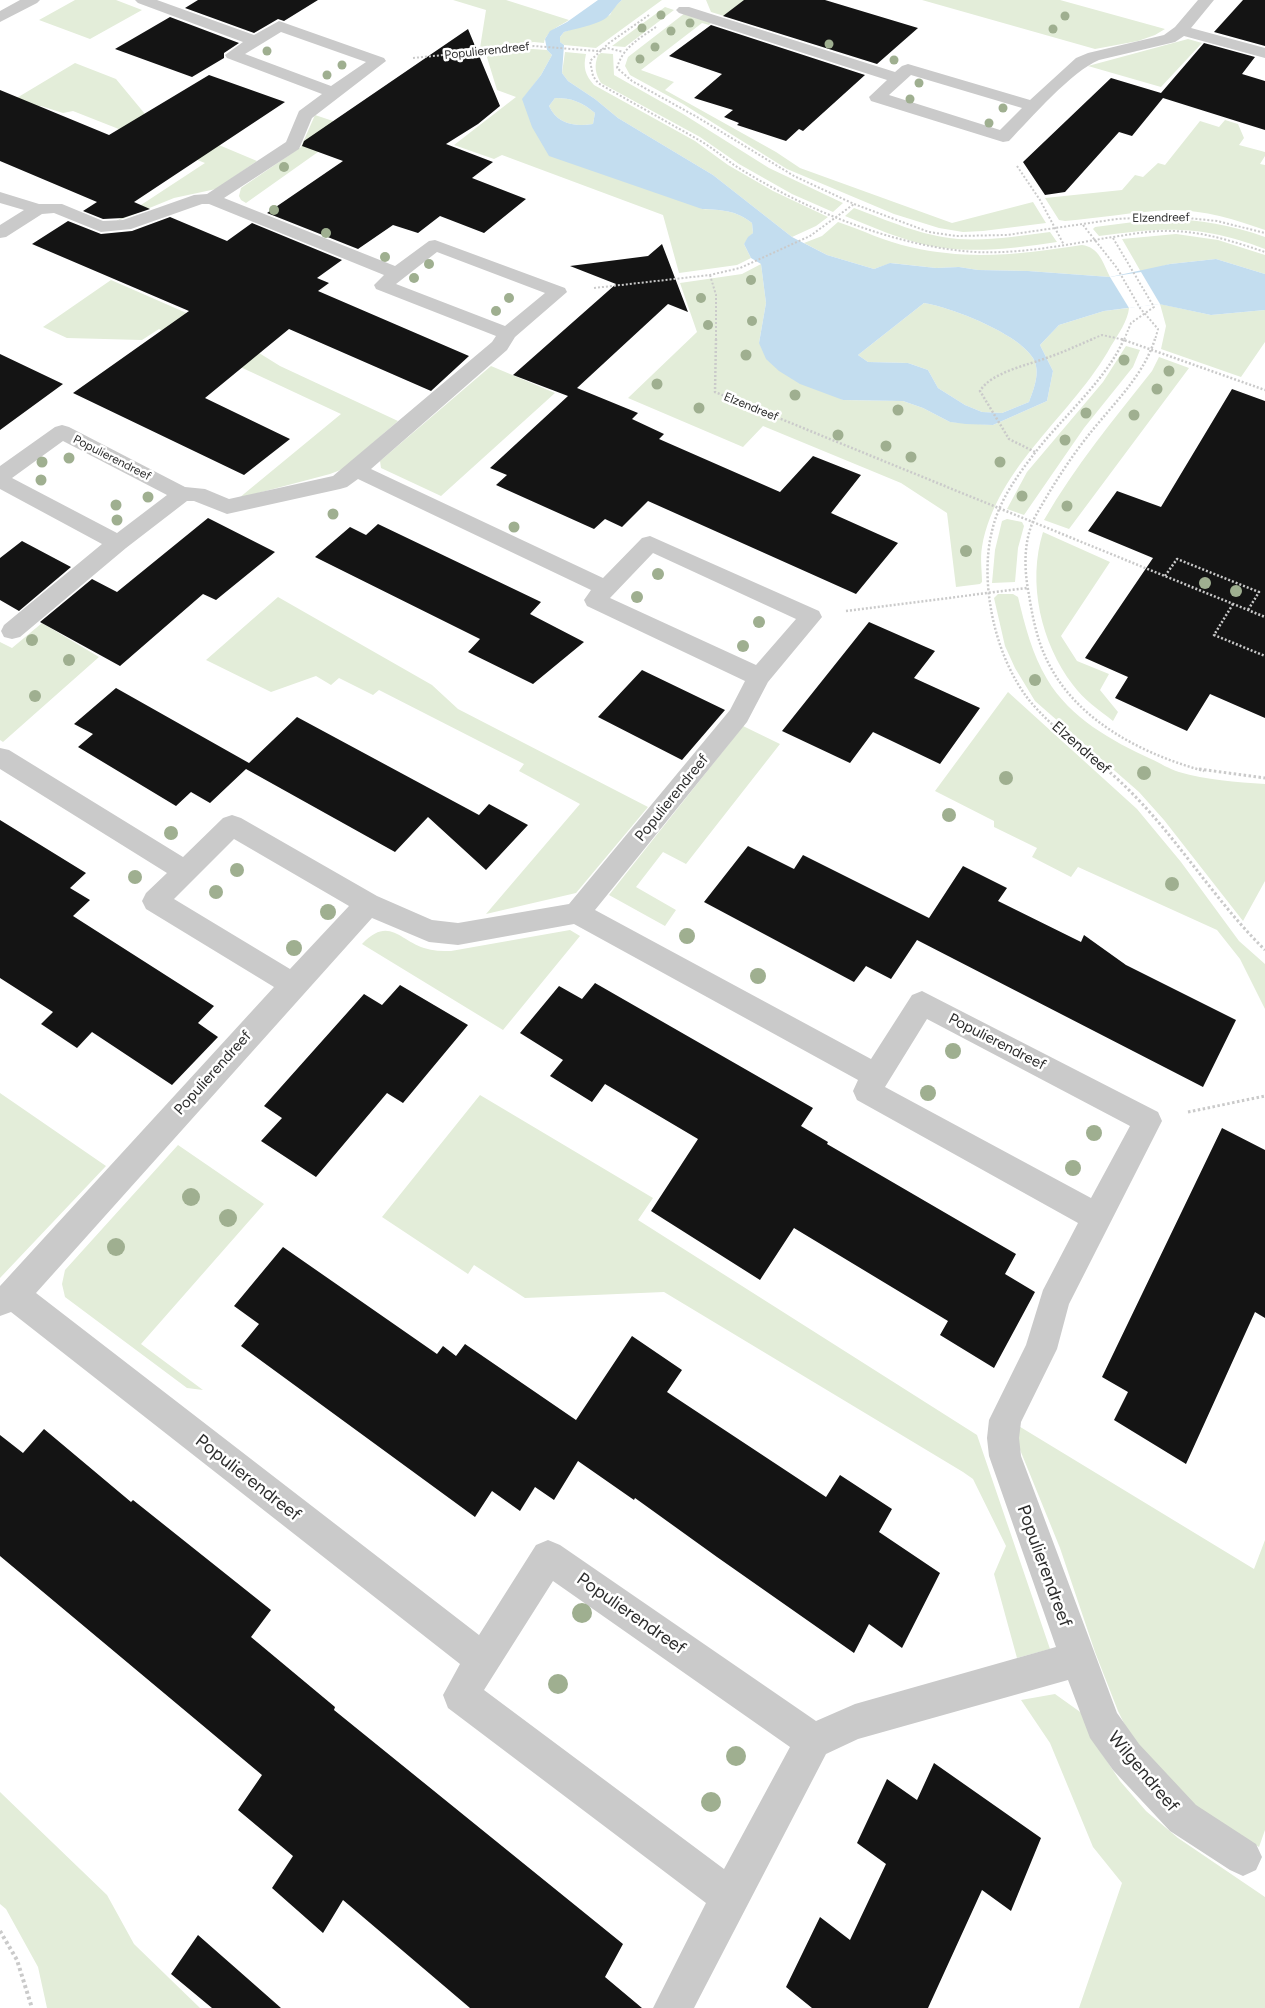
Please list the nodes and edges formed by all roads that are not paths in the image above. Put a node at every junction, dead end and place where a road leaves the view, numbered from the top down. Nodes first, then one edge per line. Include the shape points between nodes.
1 (32, 0) edge
2 (143, 0) edge
3 (1206, 0) edge
4 (690, 5) edge
5 (0, 17) edge
6 (1180, 30) junction
7 (256, 41) junction
8 (1265, 53) edge
9 (898, 78) junction
10 (333, 92) junction
11 (1033, 106) junction
12 (0, 197) edge
13 (211, 199) junction
14 (38, 209) junction
15 (0, 233) edge
16 (398, 274) junction
17 (507, 334) junction
18 (0, 453) edge
19 (19, 463) junction
20 (356, 470) junction
21 (0, 478) edge
22 (182, 494) junction
23 (118, 543) junction
24 (606, 588) junction
25 (12, 631) dead end
26 (759, 678) junction
27 (0, 757) edge
28 (185, 871) junction
29 (368, 904) junction
30 (577, 913) junction
31 (293, 985) junction
32 (876, 1076) junction
33 (1097, 1217) junction
34 (7, 1298) edge
35 (1078, 1659) junction
36 (483, 1660) junction
37 (813, 1742) junction
38 (1243, 1857) dead end
39 (730, 1897) junction
40 (673, 2008) edge

1 - 5 street
2 - 7 street
3 - 6 street
4 - 9 street
6 - 8 street
6 - 11 street via 1169,39 1082,61
7 - 10 street via 233,55
7 - 10 street via 279,26 378,61
9 - 11 street via 908,69
9 - 11 street via 877,97 1003,137
10 - 13 street via 305,115 293,144
12 - 14 street
13 - 14 street via 200,198 125,225 101,227 56,208
13 - 16 street
14 - 15 street
16 - 17 street via 383,285
16 - 17 street, Populierendreef via 434,245 558,292
17 - 20 street, Populierendreef via 500,346
18 - 19 street
19 - 21 street, Populierendreef
19 - 22 street, Populierendreef via 62,432
20 - 22 street, Populierendreef via 340,482 227,507 197,494
20 - 24 street
21 - 23 street, Populierendreef
22 - 23 street
23 - 25 street
24 - 26 street via 595,600
24 - 26 street, Populierendreef via 650,544 811,617
26 - 30 street, Populierendreef via 739,716
27 - 28 street
28 - 29 street via 232,825
28 - 31 street via 155,901
29 - 30 street via 429,931 458,934
29 - 31 street, Populierendreef
30 - 32 street
31 - 34 street, Populierendreef
32 - 33 street, Populierendreef via 868,1091
32 - 33 street, Populierendreef via 922,1003 1148,1121
33 - 35 street, Populierendreef via 1054,1301 1041,1349 1005,1420 1003,1438 1005,1456
34 - 36 street, Populierendreef
35 - 37 street via 854,1722
35 - 38 street, Wilgendreef via 1104,1725 1126,1757 1183,1818
36 - 37 street, Populierendreef via 548,1557
36 - 39 street, Populierendreef via 461,1695
37 - 39 street
39 - 40 street

